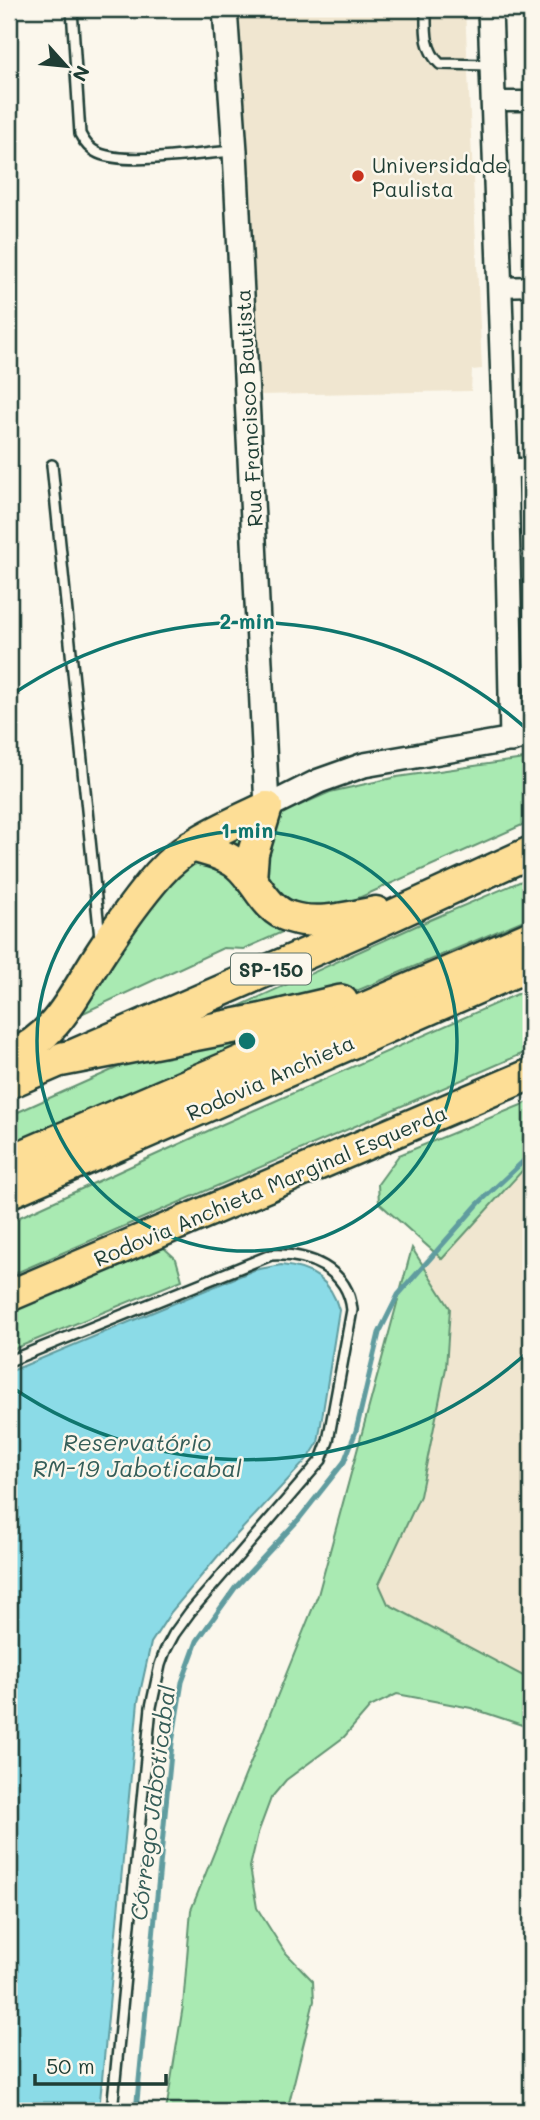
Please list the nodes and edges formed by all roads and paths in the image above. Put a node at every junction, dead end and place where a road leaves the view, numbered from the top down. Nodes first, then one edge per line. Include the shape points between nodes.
1 (72, 9) edge
2 (225, 9) edge
3 (426, 9) edge
4 (490, 9) edge
5 (492, 65) junction
6 (494, 101) junction
7 (531, 101) edge
8 (235, 150) junction
9 (531, 286) edge
10 (500, 287) junction
11 (52, 465) dead end
12 (506, 468) junction
13 (531, 468) edge
14 (522, 738) edge
15 (267, 807) junction
16 (191, 846) junction
17 (531, 852) edge
18 (251, 879) junction
19 (413, 904) junction
20 (531, 938) edge
21 (103, 950) junction
22 (531, 963) edge
23 (455, 971) junction
24 (9, 1057) edge
25 (63, 1059) junction
26 (531, 1074) edge
27 (9, 1083) edge
28 (9, 1163) edge
29 (9, 1191) edge
30 (9, 1296) edge
31 (9, 1361) edge
32 (112, 2111) edge

1 - 8 lane via 80,134 85,143 113,158
2 - 8 street, Rua Francisco Bautista
3 - 5 lane via 427,43 440,64
4 - 5 street
5 - 6 street
6 - 7 street
6 - 10 street
8 - 15 street, Rua Francisco Bautista
9 - 10 street
10 - 12 street
11 - 21 lane
12 - 13 street
12 - 14 street
14 - 15 street via 364,765
15 - 16 highway
15 - 18 highway via 253,853
16 - 18 highway via 237,864
16 - 21 highway via 161,872
17 - 19 highway, SP-150
18 - 19 highway via 274,909 310,921
19 - 25 highway, SP-150
20 - 23 highway, Rodovia Anchieta
21 - 24 highway via 47,1034
22 - 29 highway, Rodovia Anchieta
23 - 25 highway via 295,1014
23 - 28 highway, Rodovia Anchieta
25 - 27 highway, SP-150
26 - 30 highway, Rodovia Anchieta Marginal Esquerda
31 - 32 lane via 271,1255 295,1255 323,1265 341,1280 351,1303 321,1460 190,1612 164,1651 150,1720

